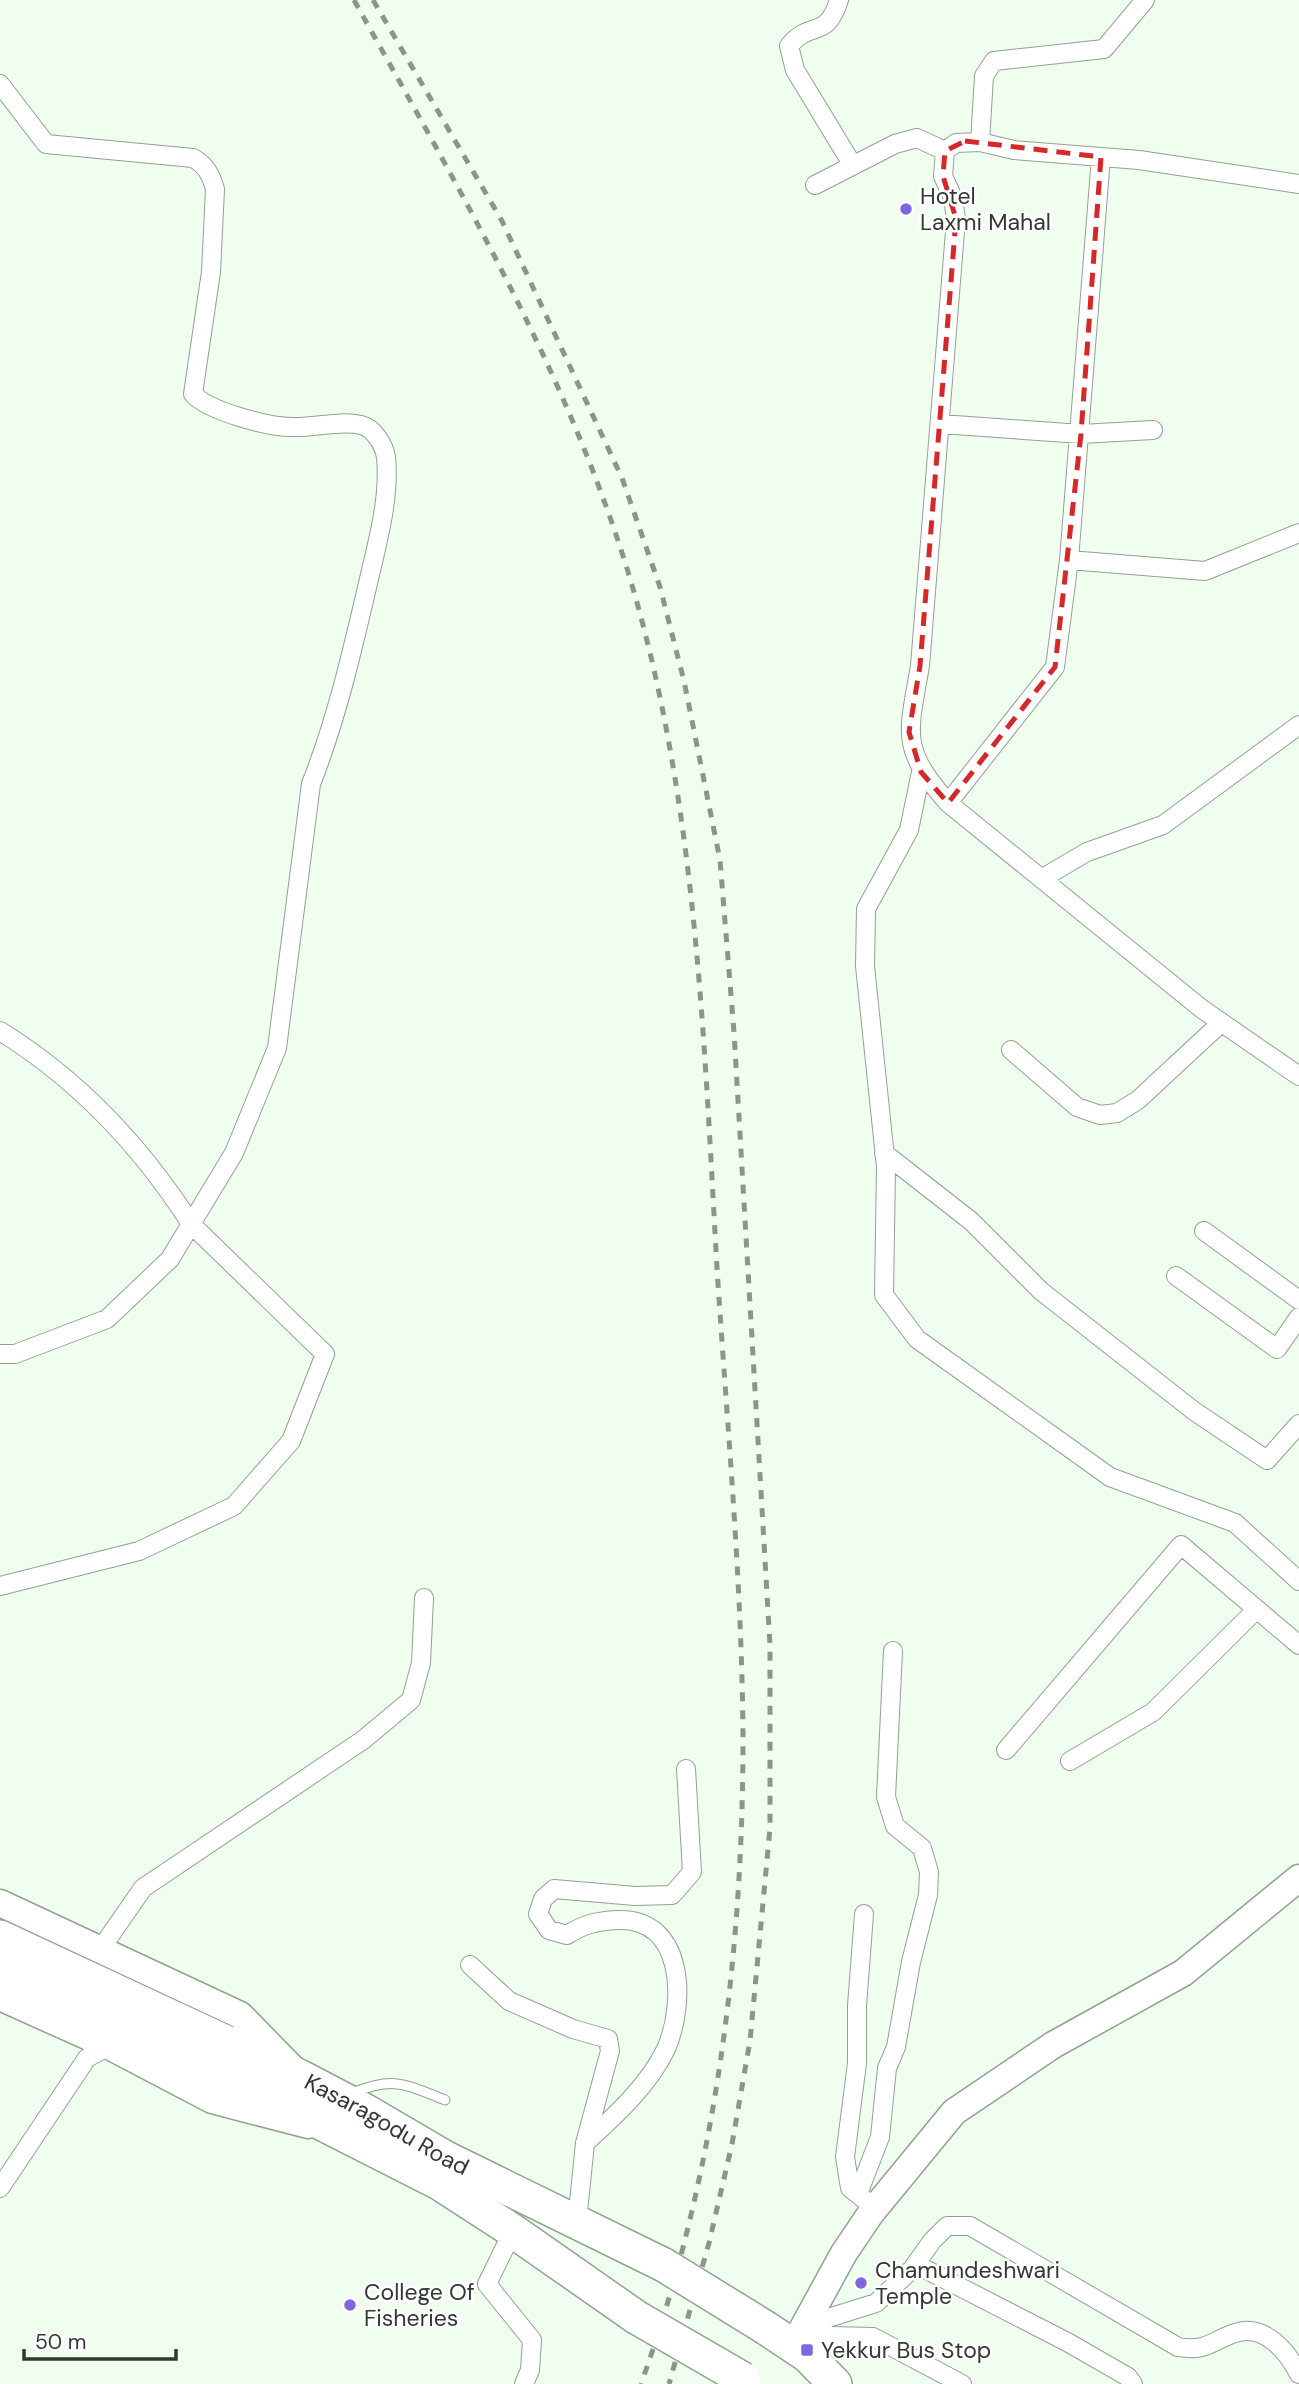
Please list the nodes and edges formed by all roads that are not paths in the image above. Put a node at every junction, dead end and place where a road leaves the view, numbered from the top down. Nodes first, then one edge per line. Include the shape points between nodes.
1 (839, 0) edge
2 (1145, 0) edge
3 (0, 84) edge
4 (980, 142) junction
5 (945, 151) junction
6 (1101, 157) junction
7 (852, 164) junction
8 (1299, 184) edge
9 (815, 185) dead end
10 (941, 424) junction
11 (1153, 430) dead end
12 (1081, 434) junction
13 (1299, 533) edge
14 (1069, 560) junction
15 (1299, 725) edge
16 (921, 772) junction
17 (948, 803) junction
18 (1041, 878) junction
19 (1221, 1023) junction
20 (0, 1031) edge
21 (1011, 1050) dead end
22 (1299, 1076) edge
23 (884, 1153) junction
24 (191, 1224) junction
25 (1204, 1231) dead end
26 (1176, 1276) dead end
27 (1299, 1300) edge
28 (1299, 1317) edge
29 (0, 1354) edge
30 (1299, 1424) edge
31 (1299, 1581) edge
32 (0, 1586) edge
33 (424, 1598) dead end
34 (1257, 1609) junction
35 (1299, 1645) edge
36 (893, 1651) dead end
37 (1006, 1750) dead end
38 (1070, 1761) dead end
39 (686, 1769) dead end
40 (1299, 1878) edge
41 (0, 1903) edge
42 (864, 1914) dead end
43 (0, 1937) edge
44 (100, 1950) junction
45 (470, 1965) dead end
46 (0, 1969) edge
47 (0, 1997) edge
48 (98, 2052) junction
49 (301, 2077) junction
50 (445, 2101) dead end
51 (332, 2111) junction
52 (585, 2143) junction
53 (0, 2188) edge
54 (865, 2204) junction
55 (577, 2221) junction
56 (513, 2231) junction
57 (912, 2269) junction
58 (868, 2306) junction
59 (779, 2337) junction
60 (873, 2337) junction
61 (1299, 2374) edge
62 (747, 2382) edge
63 (524, 2384) edge
64 (835, 2384) edge
65 (962, 2384) edge
66 (1133, 2384) edge

1 - 7 street via 829,24 808,30 789,46 795,70
2 - 4 street via 1104,49 994,61 984,76
3 - 24 street via 46,144 193,158 212,177 211,272 193,394 202,404 290,427 363,425 377,436 386,454 385,496 353,646 312,784 277,1048 234,1153
4 - 5 street via 956,143
4 - 6 street via 1014,150
5 - 7 street via 917,138
5 - 10 street via 943,176 956,219
6 - 8 street
6 - 12 street
7 - 9 street
10 - 12 street
10 - 16 street via 920,666 909,732
11 - 12 street
12 - 14 street
13 - 14 street via 1205,571
14 - 17 street via 1055,667
15 - 18 street via 1163,825 1087,852
16 - 17 street
16 - 23 street via 909,830 866,909 864,966
17 - 18 street
18 - 19 street
19 - 21 street via 1138,1100 1117,1113 1100,1115 1077,1107
19 - 22 street
20 - 24 street via 40,1056 91,1100 158,1172
23 - 30 street via 971,1222 1041,1291 1194,1411 1267,1460
23 - 31 street via 884,1295 917,1339 1110,1477 1235,1523
24 - 29 street via 170,1259 107,1318 15,1354
24 - 32 street via 326,1354 291,1441 234,1506 139,1551
25 - 27 street
26 - 28 street via 1277,1349
33 - 44 street via 421,1663 411,1700 363,1740 143,1888
34 - 35 street
34 - 37 street via 1181,1545
34 - 38 street via 1153,1712
36 - 54 street via 886,1797 895,1826 922,1848 929,1872 928,1895 896,2048 887,2068 880,2137
39 - 52 street via 692,1872 682,1886 672,1895 635,1896 554,1889 543,1899 538,1914 548,1930 567,1934 590,1922 636,1919 653,1928 669,1947 677,1973 674,2026 665,2051 614,2117
40 - 54 street via 1183,1973 1053,2045 954,2112
41 - 44 street
42 - 54 street via 857,2063 845,2157 850,2188
43 - 49 highway, Kasaragodu Road
44 - 49 street via 240,2015
45 - 52 street via 509,2001 608,2039 610,2051
46 - 51 highway, Kasaragodu Road via 193,2058
47 - 48 street via 79,2031
48 - 51 street via 212,2100 299,2125
48 - 53 street
49 - 51 highway, Kasaragodu Road
50 - 51 lane via 404,2084 385,2082
51 - 55 highway, Kasaragodu Road via 446,2158
51 - 56 highway, Kasaragodu Road
52 - 55 street
54 - 59 street via 844,2253
55 - 59 highway, Kasaragodu Road, bridge via 664,2265
56 - 62 highway, Kasaragodu Road, bridge via 636,2317
56 - 63 street via 487,2284 532,2340 530,2371
57 - 58 street
57 - 61 street via 947,2226 970,2226 1178,2347 1195,2350 1251,2331 1267,2335
57 - 66 street via 927,2270 1069,2343
58 - 59 street
58 - 60 street
59 - 60 street
59 - 64 highway, Kasaragodu Road via 808,2356
60 - 65 street

